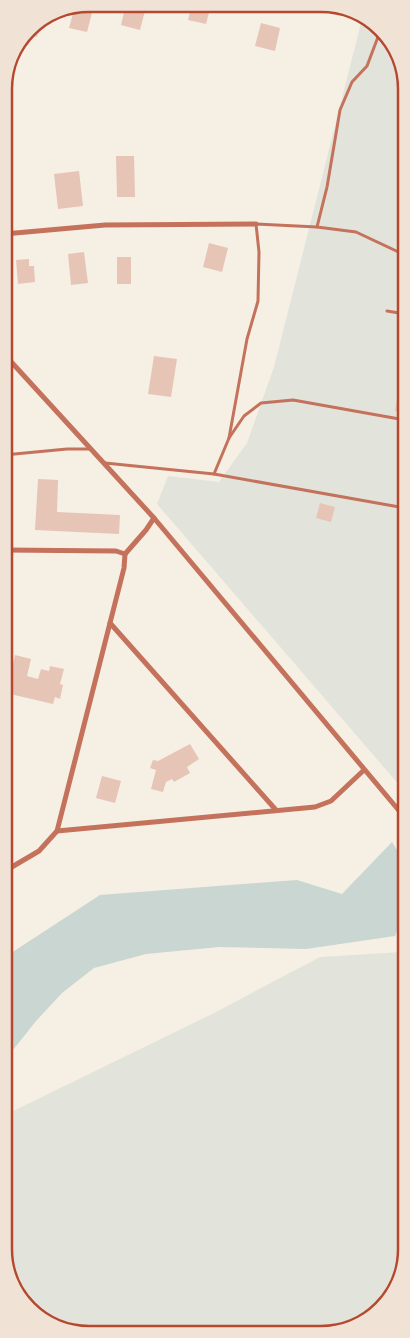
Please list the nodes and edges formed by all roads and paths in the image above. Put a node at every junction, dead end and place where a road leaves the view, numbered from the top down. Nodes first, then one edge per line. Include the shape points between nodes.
1 (377, 38) edge
2 (256, 224) junction
3 (317, 227) junction
4 (13, 233) edge
5 (398, 252) edge
6 (387, 311) dead end
7 (398, 313) edge
8 (13, 363) edge
9 (398, 419) edge
10 (229, 438) junction
11 (92, 449) junction
12 (13, 455) edge
13 (105, 463) junction
14 (214, 474) junction
15 (398, 507) edge
16 (154, 518) junction
17 (13, 550) edge
18 (125, 554) junction
19 (110, 623) junction
20 (364, 770) junction
21 (276, 810) junction
22 (397, 810) edge
23 (57, 831) junction
24 (12, 866) edge

1 - 3 lane via 366,66 352,82 340,110
2 - 3 lane
2 - 4 street via 105,224
2 - 10 lane via 258,301 247,339
3 - 5 lane via 356,232
6 - 7 lane
8 - 11 street
9 - 10 lane via 293,400 261,403 244,416
10 - 14 lane
11 - 12 lane
11 - 13 street
13 - 14 lane
13 - 16 street
14 - 15 lane
16 - 18 street
16 - 20 street
17 - 18 street via 116,551
18 - 19 street
19 - 21 street
19 - 23 street
20 - 21 street via 331,801 315,807
20 - 22 street
21 - 23 street
23 - 24 street via 39,851

